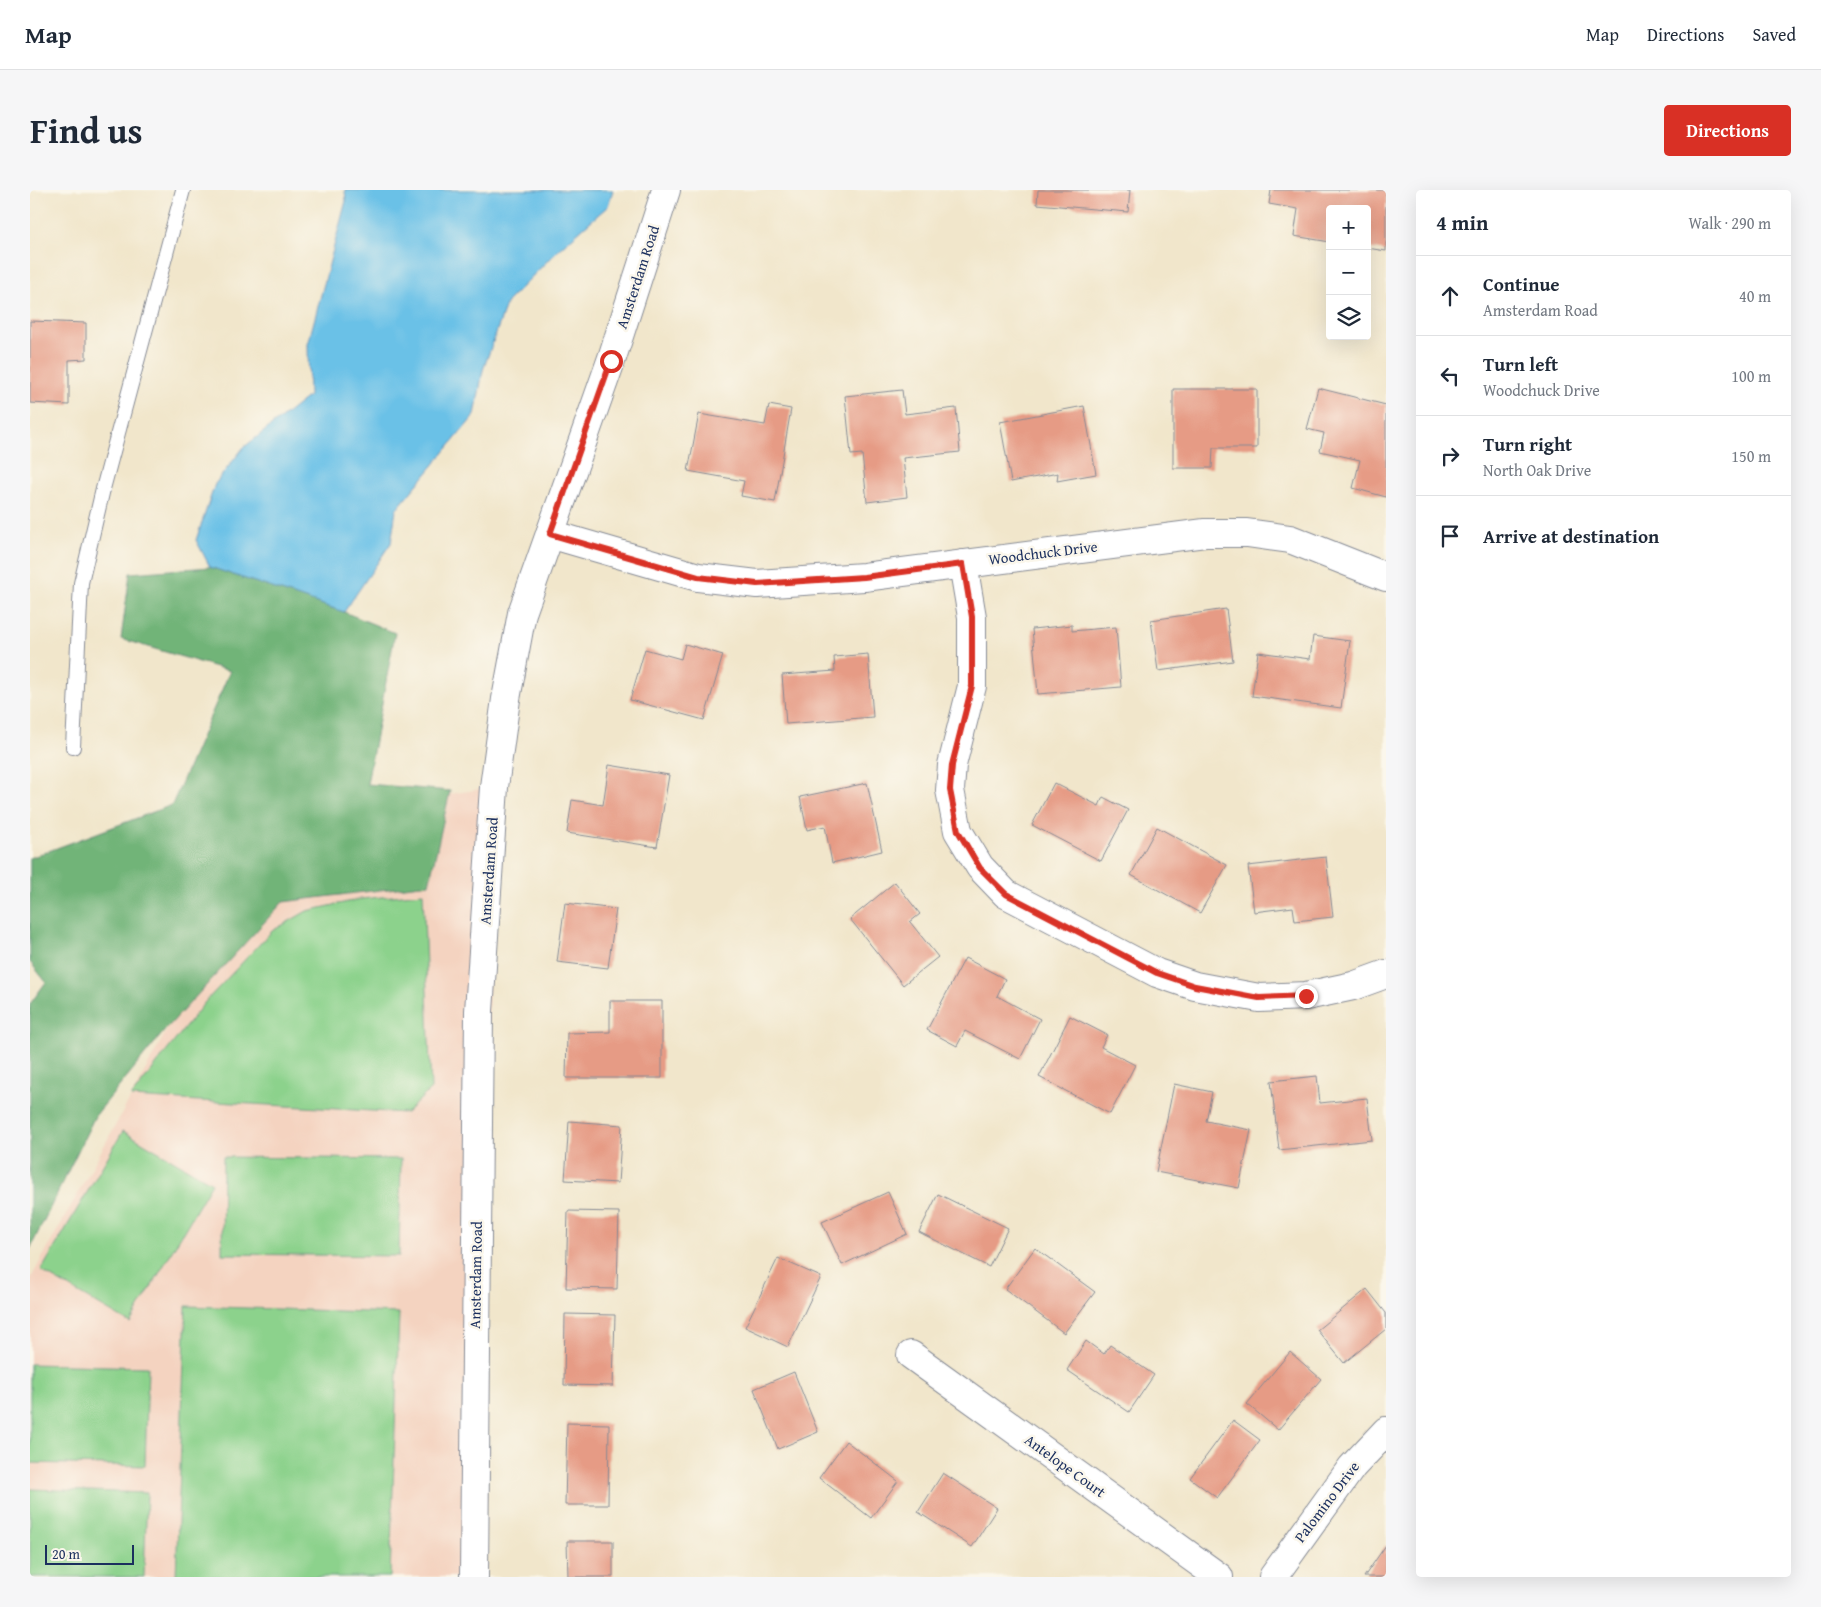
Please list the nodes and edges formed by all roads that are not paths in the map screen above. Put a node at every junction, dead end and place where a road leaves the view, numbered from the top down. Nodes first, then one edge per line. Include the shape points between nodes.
1 (183, 190) edge
2 (666, 190) edge
3 (550, 534) junction
4 (963, 564) junction
5 (1386, 577) edge
6 (72, 747) dead end
7 (1386, 974) edge
8 (911, 1355) dead end
9 (1386, 1431) edge
10 (474, 1577) edge
11 (1219, 1577) edge
12 (1273, 1577) edge

1 - 6 lane via 81,583
2 - 3 street, Amsterdam Road via 611,361
3 - 4 street, Woodchuck Drive via 698,577 757,584 864,577
3 - 10 street, Amsterdam Road via 522,613 506,699 494,796 479,1011
4 - 5 street, Woodchuck Drive via 1205,533 1247,533 1290,539
4 - 7 street via 972,617 972,686 952,765 950,790 958,831 980,868 1006,894 1157,973 1195,986 1259,998 1306,996 1353,986
8 - 11 street, Antelope Court
9 - 12 street, Palomino Drive via 1352,1467

